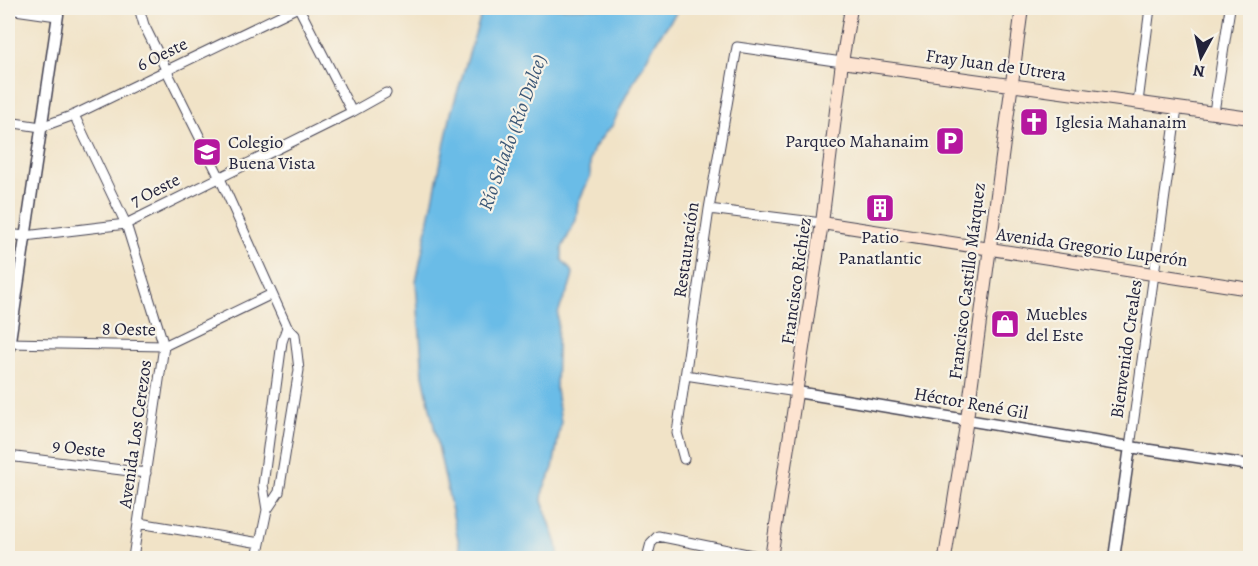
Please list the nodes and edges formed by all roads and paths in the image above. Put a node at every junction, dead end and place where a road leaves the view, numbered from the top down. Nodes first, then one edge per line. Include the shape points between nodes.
1 (139, 8) edge
2 (297, 8) edge
3 (851, 8) edge
4 (1022, 8) edge
5 (1150, 8) edge
6 (1230, 8) edge
7 (8, 9) edge
8 (58, 12) edge
9 (737, 46) joint
10 (842, 62) junction
11 (166, 70) junction
12 (1011, 86) junction
13 (386, 93) dead end
14 (1138, 102) junction
15 (1178, 108) junction
16 (352, 112) junction
17 (1214, 112) junction
18 (74, 116) junction
19 (1251, 118) edge
20 (8, 122) edge
21 (41, 127) junction
22 (219, 176) junction
23 (709, 209) junction
24 (822, 223) junction
25 (126, 224) junction
26 (8, 234) edge
27 (25, 236) junction
28 (988, 250) junction
29 (1153, 274) junction
30 (1251, 289) edge
31 (272, 294) junction
32 (287, 327) junction
33 (164, 346) junction
34 (8, 347) edge
35 (685, 375) junction
36 (797, 392) junction
37 (967, 419) junction
38 (1130, 447) junction
39 (8, 456) edge
40 (684, 459) dead end
41 (1251, 465) edge
42 (146, 473) junction
43 (267, 510) junction
44 (138, 523) junction
45 (260, 543) junction
46 (133, 558) edge
47 (257, 558) edge
48 (647, 558) edge
49 (769, 558) edge
50 (945, 558) edge
51 (1114, 558) edge

1 - 11 street
2 - 11 street, 6 Oeste
2 - 16 street
3 - 10 main road, Francisco Richiez
4 - 12 main road, Francisco Castillo Márquez
5 - 14 street
6 - 17 street
7 - 8 street
8 - 21 street
9 - 10 street, Fray Juan de Utrera
9 - 23 street, Restauración
10 - 12 main road, Fray Juan de Utrera
10 - 24 main road, Francisco Richiez
11 - 18 street, 6 Oeste
11 - 22 street
12 - 14 main road, Fray Juan de Utrera
12 - 28 main road, Francisco Castillo Márquez
13 - 16 street, 7 Oeste
14 - 15 main road, Fray Juan de Utrera
15 - 17 main road, Fray Juan de Utrera
15 - 29 street, Bienvenido Creales
16 - 22 street, 7 Oeste
17 - 19 main road, Fray Juan de Utrera
18 - 21 street, 6 Oeste
18 - 25 street, Avenida Los Cerezos
20 - 21 street
21 - 27 street
22 - 25 street, 7 Oeste
22 - 31 street
23 - 24 street
23 - 35 street, Restauración
24 - 28 main road, Avenida Gregorio Luperón
24 - 36 main road, Francisco Richiez
25 - 27 street, 7 Oeste
25 - 33 street, Avenida Los Cerezos
26 - 27 street, 7 Oeste
27 - 34 street
28 - 29 main road, Avenida Gregorio Luperón
28 - 37 main road, Francisco Castillo Márquez
29 - 30 main road, Avenida Gregorio Luperón
29 - 38 street, Bienvenido Creales
31 - 32 street
31 - 33 street, 8 Oeste
32 - 43 street via 263,485
32 - 43 street via 295,336 299,370 279,492
33 - 34 street, 8 Oeste
33 - 42 street, Avenida Los Cerezos
35 - 36 street, Héctor René Gil
35 - 40 street, Restauración via 677,433
36 - 37 street, Héctor René Gil
36 - 49 main road, Francisco Richiez
37 - 38 street, Héctor René Gil
37 - 50 main road, Francisco Castillo Márquez
38 - 41 street, Héctor René Gil
38 - 51 street, Bienvenido Creales
39 - 42 street, 9 Oeste
42 - 44 street, Avenida Los Cerezos
43 - 45 street
44 - 45 street
44 - 46 street, Avenida Los Cerezos
45 - 47 street
48 - 49 street via 651,543 658,536

